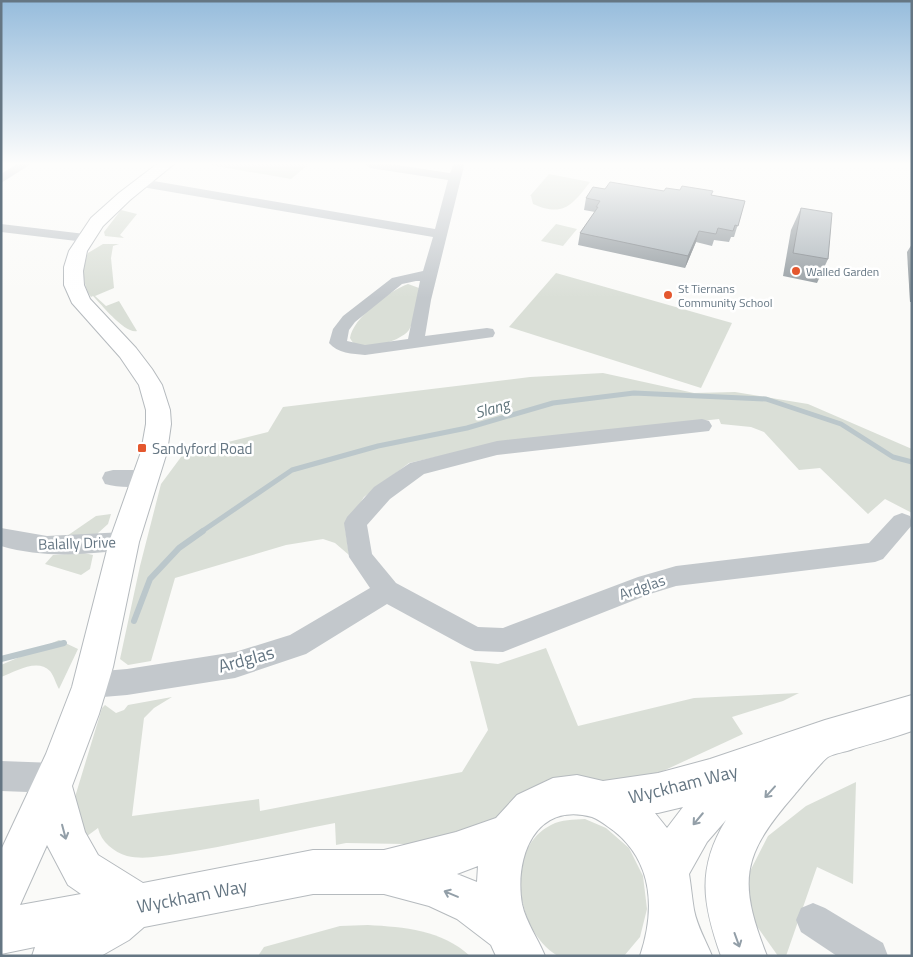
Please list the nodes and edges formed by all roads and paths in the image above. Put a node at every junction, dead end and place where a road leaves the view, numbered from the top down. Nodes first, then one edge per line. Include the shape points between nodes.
1 (112, 209) edge
2 (291, 209) edge
3 (446, 209) edge
4 (1, 228) edge
5 (439, 234) junction
6 (85, 238) junction
7 (430, 276) junction
8 (487, 333) dead end
9 (416, 342) junction
10 (702, 426) dead end
11 (113, 478) dead end
12 (144, 478) junction
13 (902, 522) dead end
14 (1, 537) edge
15 (124, 541) junction
16 (387, 591) junction
17 (90, 685) junction
18 (912, 713) edge
19 (815, 743) junction
20 (761, 764) junction
21 (1, 776) edge
22 (53, 782) junction
23 (604, 801) junction
24 (509, 836) junction
25 (384, 872) junction
26 (670, 892) junction
27 (1, 898) edge
28 (139, 906) junction
29 (812, 920) dead end
30 (1, 931) edge
31 (514, 942) edge
32 (54, 956) edge
33 (663, 956) edge
34 (689, 956) edge
35 (744, 956) edge
36 (870, 956) edge

1 - 6 main road
2 - 5 street
3 - 5 street
4 - 6 street
5 - 7 street
6 - 12 main road via 74,266 76,293 82,304 128,352 150,386 158,407 160,429 157,445
7 - 9 street
7 - 9 street via 397,281 350,319 341,329 338,343 365,350
8 - 9 street
10 - 16 street, Ardglas via 497,448 417,468 382,493 356,523 361,557
11 - 12 street
12 - 15 main road
13 - 16 street, Ardglas via 875,552 676,576 647,584 503,640 474,639
14 - 15 street, Balally Drive via 49,546
15 - 17 main road
16 - 17 street, Ardglas via 297,645 244,662
17 - 22 main road
18 - 19 main road, Wyckham Way
19 - 20 main road, Wyckham Way
19 -> 35 main road via 758,806 730,853 725,879 728,908
20 - 23 main road, Wyckham Way via 638,798
20 -> 26 main road, Wyckham Way via 718,798 697,820 683,840
21 - 22 street
22 - 27 main road
22 -> 28 main road via 66,840 84,870
23 - 24 main road via 580,794 556,796 534,806
23 - 26 main road via 628,815 648,836
24 - 25 main road, Wyckham Way
24 - 31 main road via 501,857 498,882 499,901
25 - 28 main road, Wyckham Way via 312,872
31 -> 25 main road, Wyckham Way via 473,903 431,885
26 - 33 main road, Wyckham Way via 670,936
26 - 34 main road via 680,940
28 - 30 main road, Wyckham Way
28 - 32 main road
29 - 36 street

